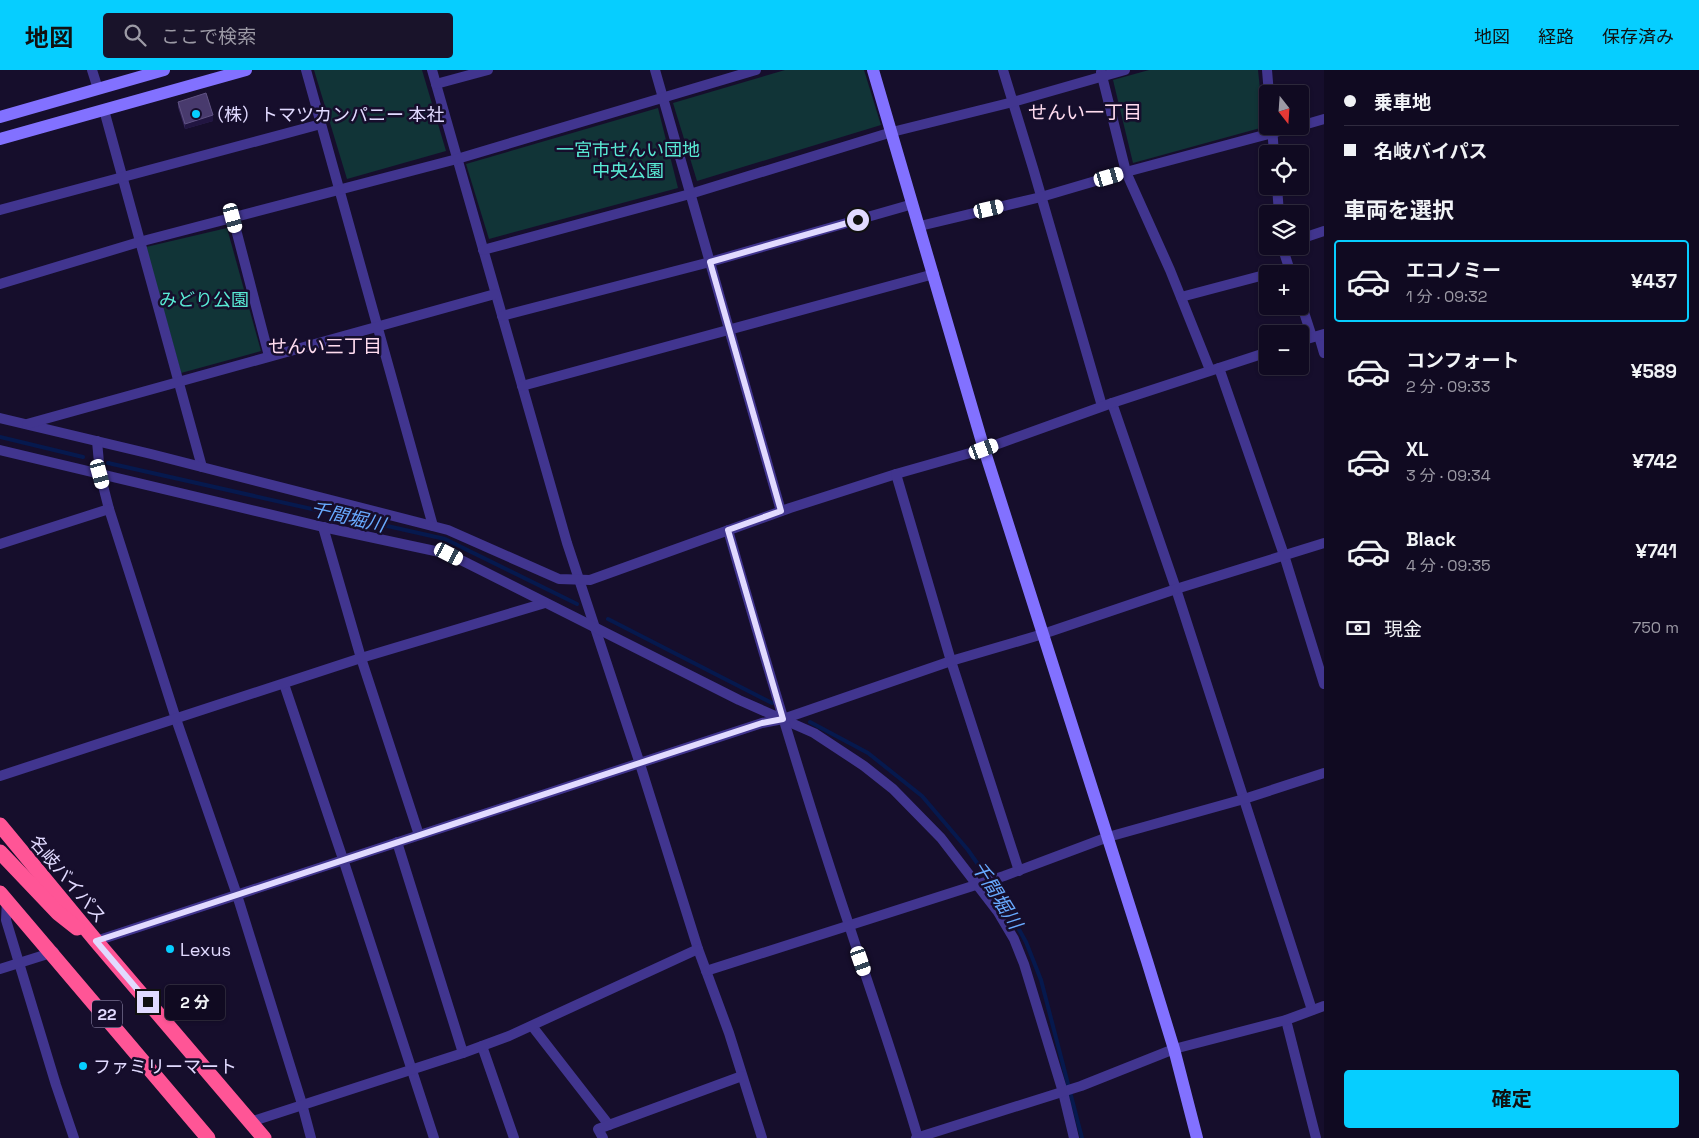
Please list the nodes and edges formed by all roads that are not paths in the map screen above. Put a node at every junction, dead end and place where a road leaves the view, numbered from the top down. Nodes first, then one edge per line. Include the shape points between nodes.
1 (92, 70) edge
2 (164, 70) edge
3 (246, 70) edge
4 (306, 70) edge
5 (432, 70) edge
6 (488, 70) edge
7 (655, 70) edge
8 (756, 70) edge
9 (873, 70) edge
10 (1003, 70) edge
11 (1125, 70) edge
12 (1267, 70) edge
13 (1101, 73) edge
14 (436, 84) junction
15 (1268, 85) edge
16 (98, 89) junction
17 (662, 97) junction
18 (1013, 102) junction
19 (104, 110) junction
20 (0, 117) edge
21 (1324, 118) edge
22 (1309, 123) edge
23 (321, 124) junction
24 (892, 132) junction
25 (1259, 134) edge
26 (0, 138) edge
27 (457, 158) junction
28 (1126, 172) junction
29 (122, 176) junction
30 (340, 191) junction
31 (690, 194) junction
32 (1042, 197) junction
33 (913, 204) junction
34 (0, 210) edge
35 (233, 218) junction
36 (920, 226) junction
37 (1324, 231) edge
38 (1309, 236) edge
39 (139, 242) junction
40 (483, 250) junction
41 (710, 262) junction
42 (934, 274) junction
43 (1259, 276) edge
44 (0, 284) edge
45 (496, 294) junction
46 (1181, 297) junction
47 (1308, 315) edge
48 (502, 316) junction
49 (377, 326) junction
50 (729, 330) junction
51 (1318, 336) edge
52 (1324, 352) edge
53 (1259, 355) edge
54 (269, 356) junction
55 (1215, 369) junction
56 (178, 382) junction
57 (522, 386) junction
58 (1107, 404) junction
59 (0, 418) edge
60 (26, 424) junction
61 (97, 441) junction
62 (984, 449) junction
63 (0, 450) edge
64 (202, 467) junction
65 (100, 474) junction
66 (896, 474) junction
67 (109, 509) junction
68 (781, 511) junction
69 (433, 526) junction
70 (323, 527) junction
71 (728, 530) junction
72 (1324, 543) edge
73 (0, 544) edge
74 (1284, 555) junction
75 (579, 580) junction
76 (1176, 589) junction
77 (545, 603) junction
78 (596, 628) junction
79 (1043, 634) junction
80 (361, 658) junction
81 (951, 661) junction
82 (284, 684) junction
83 (1324, 684) edge
84 (176, 719) junction
85 (783, 719) junction
86 (640, 764) junction
87 (1324, 773) edge
88 (0, 776) edge
89 (1244, 800) junction
90 (0, 825) edge
91 (419, 835) junction
92 (1108, 838) junction
93 (397, 842) junction
94 (0, 852) edge
95 (344, 859) junction
96 (1019, 871) junction
97 (980, 884) junction
98 (2, 894) edge
99 (237, 895) junction
100 (849, 926) junction
101 (96, 941) junction
102 (698, 949) junction
103 (54, 952) junction
104 (20, 963) junction
105 (0, 970) edge
106 (706, 971) junction
107 (1324, 1006) edge
108 (1312, 1010) junction
109 (1286, 1020) junction
110 (532, 1026) junction
111 (482, 1046) junction
112 (1174, 1049) junction
113 (463, 1053) junction
114 (412, 1069) junction
115 (742, 1076) junction
116 (1064, 1091) junction
117 (302, 1104) junction
118 (250, 1122) junction
119 (609, 1125) junction
120 (209, 1137) edge
121 (74, 1138) edge
122 (264, 1138) edge
123 (311, 1138) edge
124 (434, 1138) edge
125 (514, 1138) edge
126 (603, 1138) edge
127 (762, 1138) edge
128 (917, 1138) edge
129 (1074, 1138) edge
130 (1196, 1138) edge
131 (1316, 1138) edge

1 - 16 street
2 - 16 street
3 - 19 street
4 - 23 street
5 - 14 street
6 - 14 street
7 - 17 street
8 - 17 street
9 - 24 street
10 - 18 street
11 - 13 street
12 - 15 street
13 - 18 street
13 - 28 street
14 - 27 street
16 - 20 street
17 - 27 street
17 - 31 street
18 - 24 street
18 - 32 street
19 - 26 street
19 - 29 street
21 - 22 street
23 - 29 street
23 - 30 street
24 - 31 street
24 - 33 street
25 - 28 street
27 - 30 street
27 - 40 street
28 - 32 street
28 - 46 street
29 - 34 street
29 - 39 street
30 - 35 street
30 - 49 street
31 - 40 street
31 - 41 street
32 - 36 street
32 - 58 street
33 - 36 street
33 - 41 street
35 - 39 street
35 - 54 street
36 - 42 street
37 - 38 street
39 - 44 street
39 - 56 street
40 - 45 street
41 - 48 street
41 - 50 street
42 - 50 street
42 - 62 street
43 - 46 street
45 - 48 street
45 - 49 street
46 - 55 street
47 - 51 street
48 - 57 street
49 - 54 street
49 - 69 street
50 - 57 street
50 - 68 street
51 - 52 street
53 - 55 street
54 - 56 street
55 - 58 street
55 - 74 street
56 - 60 street
56 - 64 street
57 - 75 street
58 - 62 street
58 - 76 street
59 - 60 street
60 - 61 street
61 - 64 street
61 - 65 street
62 - 66 street
62 - 79 street
63 - 65 street
64 - 69 street
65 - 67 street
65 - 70 street
66 - 68 street
66 - 81 street
67 - 73 street
67 - 84 street
68 - 71 street
69 - 75 street via 560,579
70 - 77 street via 449,554
70 - 80 street
71 - 75 street via 590,580
71 - 85 street
72 - 74 street
74 - 76 street
74 - 83 street
75 - 78 street
76 - 79 street
76 - 89 street
77 - 78 street
77 - 80 street
78 - 85 street
78 - 86 street
79 - 81 street
79 - 92 street
80 - 82 street
80 - 91 street
81 - 85 street
81 - 96 street
82 - 84 street
82 - 95 street
84 - 88 street
84 - 99 street
85 - 86 street
85 - 97 street via 814,734 893,789
85 - 100 street
86 - 91 street
86 - 102 street
87 - 89 street
89 - 92 street
89 - 108 street
90 - 101 highway, 名岐バイパス / 22
91 - 93 street
92 - 96 street
92 - 112 street
93 - 95 street
93 - 113 street
94 - 101 highway via 58,913
95 - 99 street
95 - 114 street
96 - 97 street
97 - 100 street
97 - 116 street via 1014,939
98 - 103 highway, 22
98 - 104 street via 6,920
98 - 120 highway, bridge
99 - 101 street
99 - 117 street
100 - 106 street
100 - 128 street
101 - 118 highway, 名岐バイパス / 22
102 - 106 street
102 - 110 street
103 - 104 street
103 - 120 highway, 22
104 - 105 street
104 - 121 street
106 - 115 street
107 - 108 street
108 - 109 street
109 - 112 street
109 - 131 street
110 - 111 street
110 - 119 street
111 - 113 street
111 - 125 street
112 - 116 street
112 - 130 street
113 - 114 street
114 - 117 street
114 - 124 street
115 - 119 street
115 - 127 street
116 - 128 street
116 - 129 street
117 - 118 street
117 - 123 street
118 - 122 highway, 名岐バイパス / 22
119 - 126 street via 598,1129

